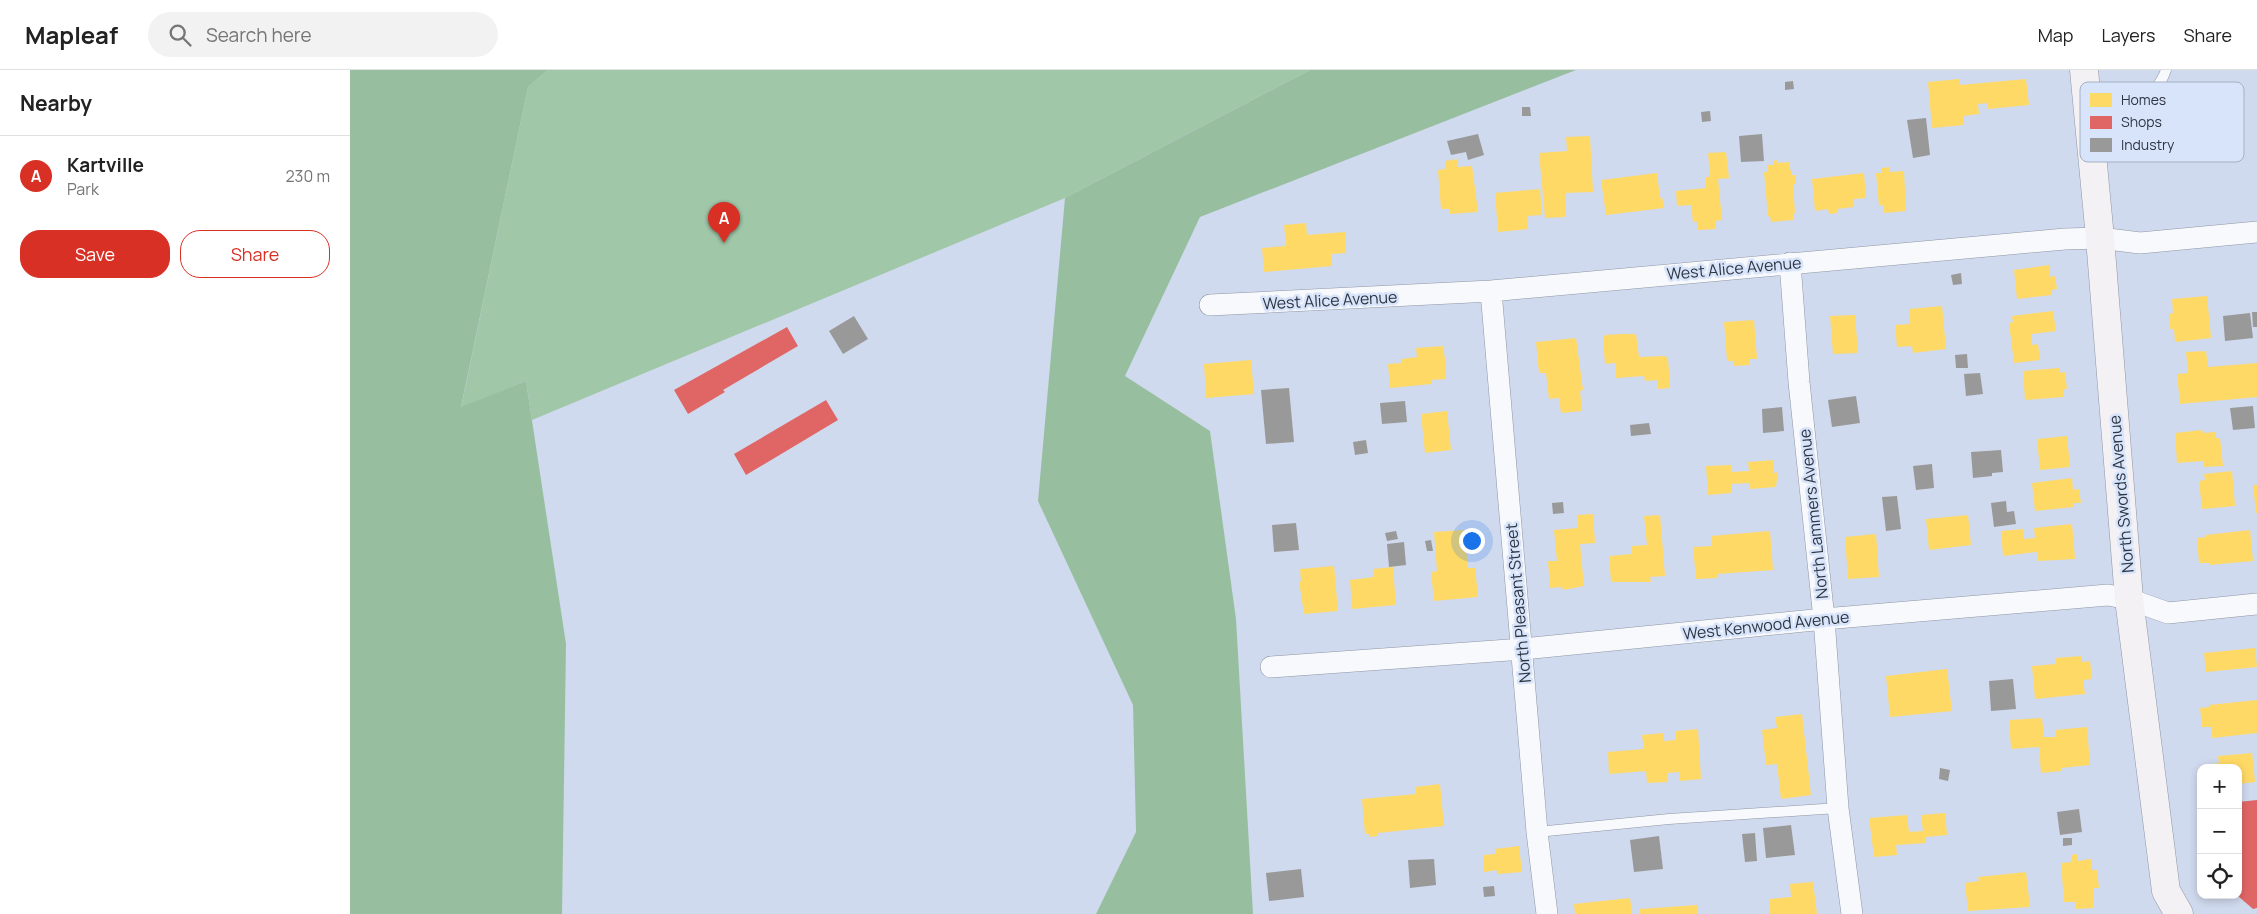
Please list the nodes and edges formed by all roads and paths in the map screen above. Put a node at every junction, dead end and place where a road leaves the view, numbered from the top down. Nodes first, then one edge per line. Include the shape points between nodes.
1 (2166, 70) edge
2 (2160, 82) edge
3 (2093, 162) edge
4 (2257, 232) edge
5 (2100, 238) junction
6 (1790, 263) junction
7 (1492, 291) junction
8 (1210, 306) dead end
9 (2129, 599) junction
10 (2257, 604) edge
11 (1824, 619) junction
12 (1523, 649) junction
13 (1271, 667) dead end
14 (1838, 808) junction
15 (1536, 832) junction
16 (1547, 914) edge
17 (1852, 914) edge
18 (2179, 914) edge

1 - 2 lane
3 - 5 street, North Swords Avenue
4 - 5 street, West Alice Avenue via 2140,243
5 - 6 street, West Alice Avenue
5 - 9 street, North Swords Avenue
6 - 7 street, West Alice Avenue
6 - 11 street, North Lammers Avenue
7 - 8 street, West Alice Avenue
7 - 12 street, North Pleasant Street
9 - 10 street, West Kenwood Avenue via 2168,613
9 - 11 street, West Kenwood Avenue via 2108,595
9 - 18 street, North Swords Avenue via 2166,891
11 - 12 street, West Kenwood Avenue
11 - 14 street, North Lammers Avenue
12 - 13 street, West Kenwood Avenue
12 - 15 street, North Pleasant Street
14 - 15 lane
14 - 17 street, North Lammers Avenue
15 - 16 street, North Pleasant Street

